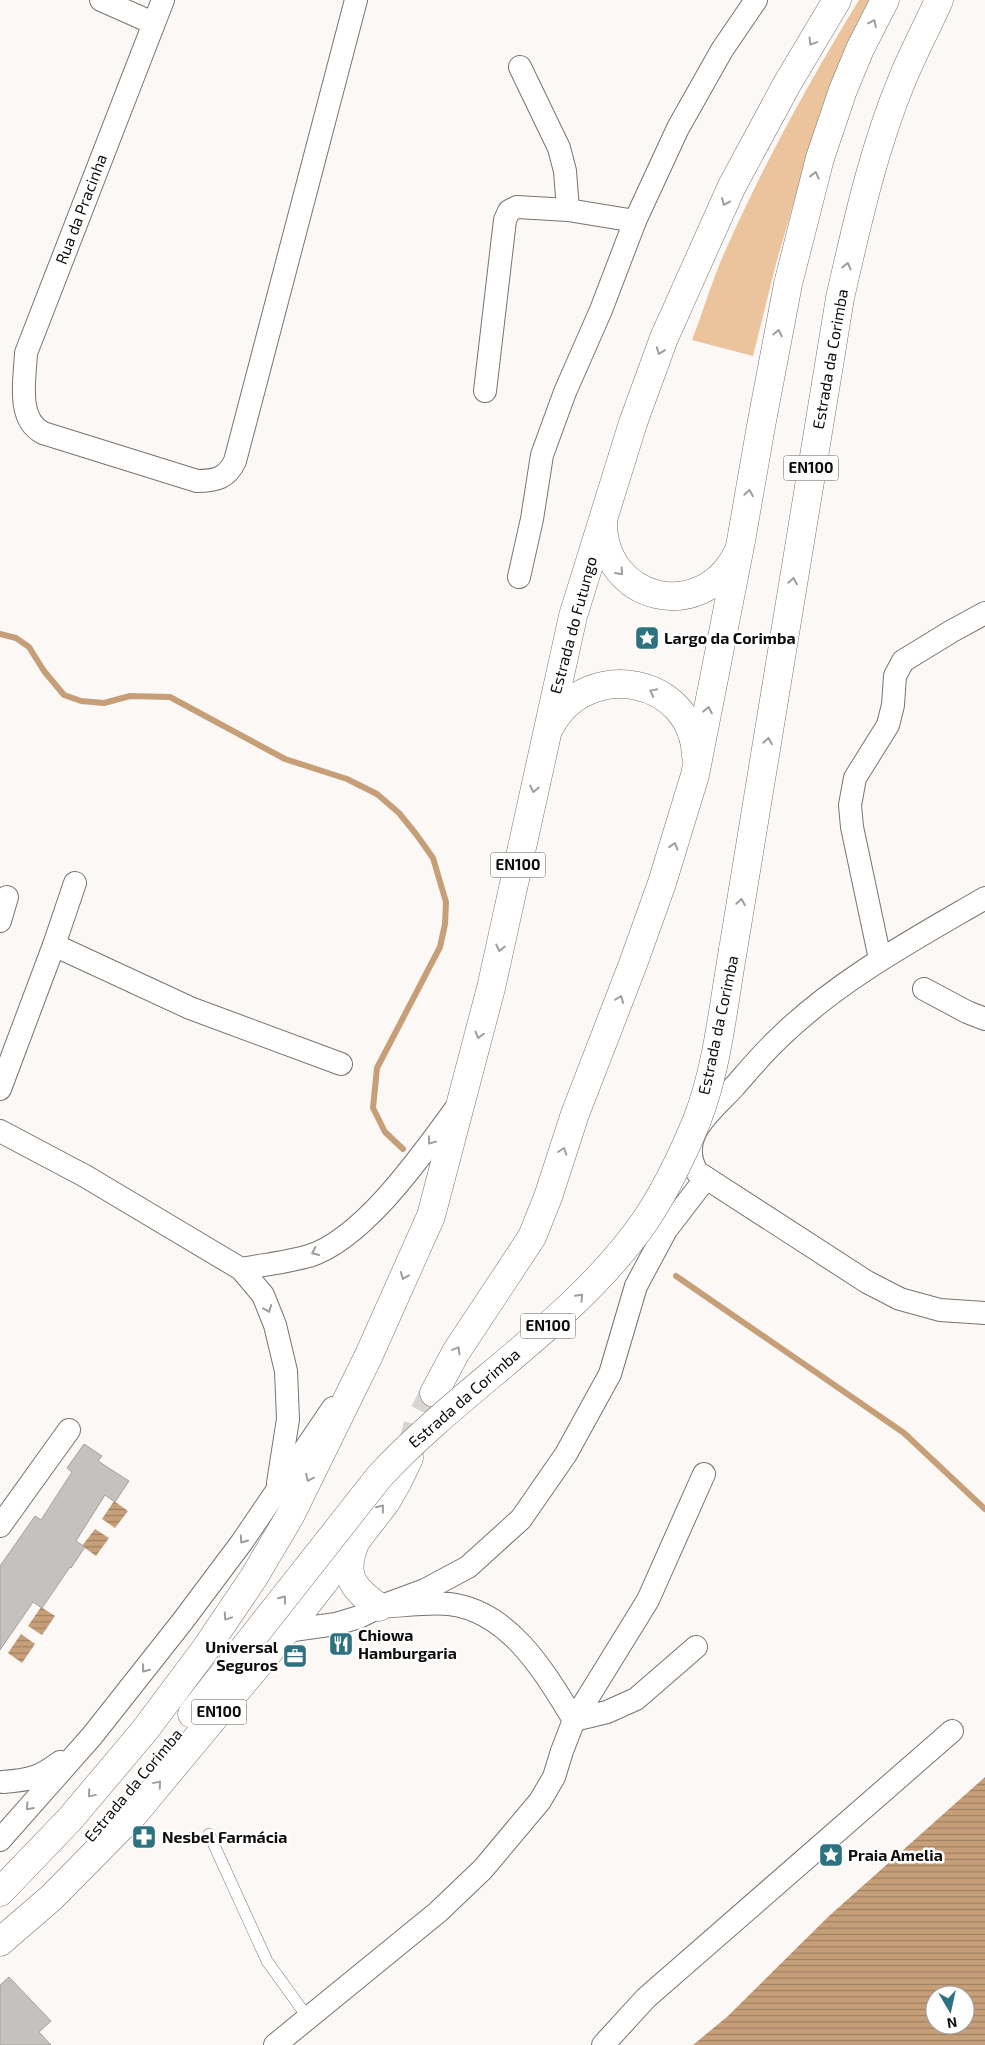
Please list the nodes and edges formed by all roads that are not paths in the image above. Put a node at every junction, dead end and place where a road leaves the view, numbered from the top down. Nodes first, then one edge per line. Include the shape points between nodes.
1 (100, 0) edge
2 (163, 0) edge
3 (356, 0) edge
4 (756, 0) edge
5 (837, 0) edge
6 (885, 0) edge
7 (939, 0) edge
8 (153, 23) junction
9 (520, 67) dead end
10 (568, 210) junction
11 (635, 221) junction
12 (485, 391) dead end
13 (605, 510) junction
14 (742, 541) junction
15 (519, 577) dead end
16 (985, 613) edge
17 (545, 741) junction
18 (695, 775) junction
19 (75, 883) dead end
20 (7, 897) dead end
21 (985, 898) edge
22 (0, 920) edge
23 (54, 945) junction
24 (880, 959) junction
25 (924, 989) dead end
26 (985, 1019) edge
27 (341, 1064) dead end
28 (0, 1089) edge
29 (460, 1102) junction
30 (0, 1131) edge
31 (706, 1178) junction
32 (241, 1269) junction
33 (985, 1313) edge
34 (369, 1355) junction
35 (434, 1393) tunnel mouth
36 (69, 1430) dead end
37 (408, 1458) tunnel mouth
38 (704, 1474) dead end
39 (278, 1488) junction
40 (0, 1526) edge
41 (357, 1538) junction
42 (254, 1577) junction
43 (379, 1607) junction
44 (286, 1631) junction
45 (696, 1647) dead end
46 (574, 1720) junction
47 (952, 1731) dead end
48 (92, 1736) junction
49 (3, 1782) dead end
50 (0, 1813) edge
51 (209, 1834) dead end
52 (0, 1838) edge
53 (0, 1892) edge
54 (0, 1930) edge
55 (0, 1942) edge
56 (308, 2018) junction
57 (275, 2045) edge
58 (603, 2045) edge

1 - 8 street
2 - 8 street, Rua da Pracinha
3 - 8 street, Rua da Pracinha via 235,461 224,477 211,481 197,481 43,433 30,422 24,397 26,353
4 - 11 street via 722,50 678,128
5 -> 13 main road, EN100 via 746,158 701,255 664,338
14 -> 6 main road, Estrada da Corimba via 760,426 788,284 820,158 843,90
54 -> 7 main road, Estrada da Corimba / EN100, bridge via 63,1867 124,1798 379,1477 456,1403 574,1302 645,1220 673,1173 697,1118 713,1064 840,298 876,153 902,80
9 - 10 street via 559,148 565,171
10 - 11 street
10 - 12 street via 517,207 509,211 505,220
11 - 15 street via 602,310 564,392 542,456
13 -> 14 main road via 605,544 614,566 630,583 657,595 686,596 708,587 726,572
13 - 17 main road, Estrada do Futungo / EN100 via 572,616
18 -> 14 main road, Estrada da Corimba
16 - 24 street via 903,661 895,676 888,725 855,778 850,805 852,827
18 -> 17 main road via 694,738 682,716 665,698 635,685 605,685 582,693 554,719
17 -> 29 main road, Estrada da Corimba / EN100 via 492,988
35 -> 18 main road, Estrada da Corimba via 461,1344 532,1237 659,892
19 - 23 street
20 - 22 street
21 - 24 street
23 - 27 street via 190,1008
23 - 28 street
24 - 31 street via 814,1007 777,1039 694,1130 690,1151 692,1163
25 - 26 street
29 -> 32 street via 399,1181 336,1242 310,1256
29 -> 34 main road, Estrada da Corimba / EN100 via 430,1216
30 - 32 street via 85,1176
31 - 33 street via 867,1282 900,1299 940,1310
31 - 43 street via 666,1230 636,1286 610,1374 566,1454 521,1519 468,1567 425,1590
32 -> 39 street via 263,1295 275,1325 286,1371 288,1419
34 - 39 street
34 -> 42 main road, Estrada da Corimba / EN100 via 290,1516
36 - 40 street
41 -> 37 main road, Estrada da Corimba / EN100 via 386,1502
38 - 46 street via 648,1600
39 - 42 street
39 -> 48 street via 225,1564
41 - 43 main road, EN100 via 349,1557 349,1577 360,1594
41 - 44 main road, Estrada da Corimba / EN100
42 -> 53 main road, Estrada da Corimba / EN100 via 145,1730 70,1819
43 - 44 street via 336,1624
43 - 46 street via 449,1604 485,1614 511,1634 542,1668
55 -> 44 main road, Estrada da Corimba / EN100 via 50,1898 134,1814
45 - 46 street via 636,1699 607,1712
46 - 56 street via 554,1777 540,1801 483,1869 438,1912
47 - 58 street via 646,1998
48 - 49 street via 44,1774 24,1781
48 -> 52 street
50 - 52 street via 3,1822
51 - 56 lane via 267,1961
56 - 57 street

